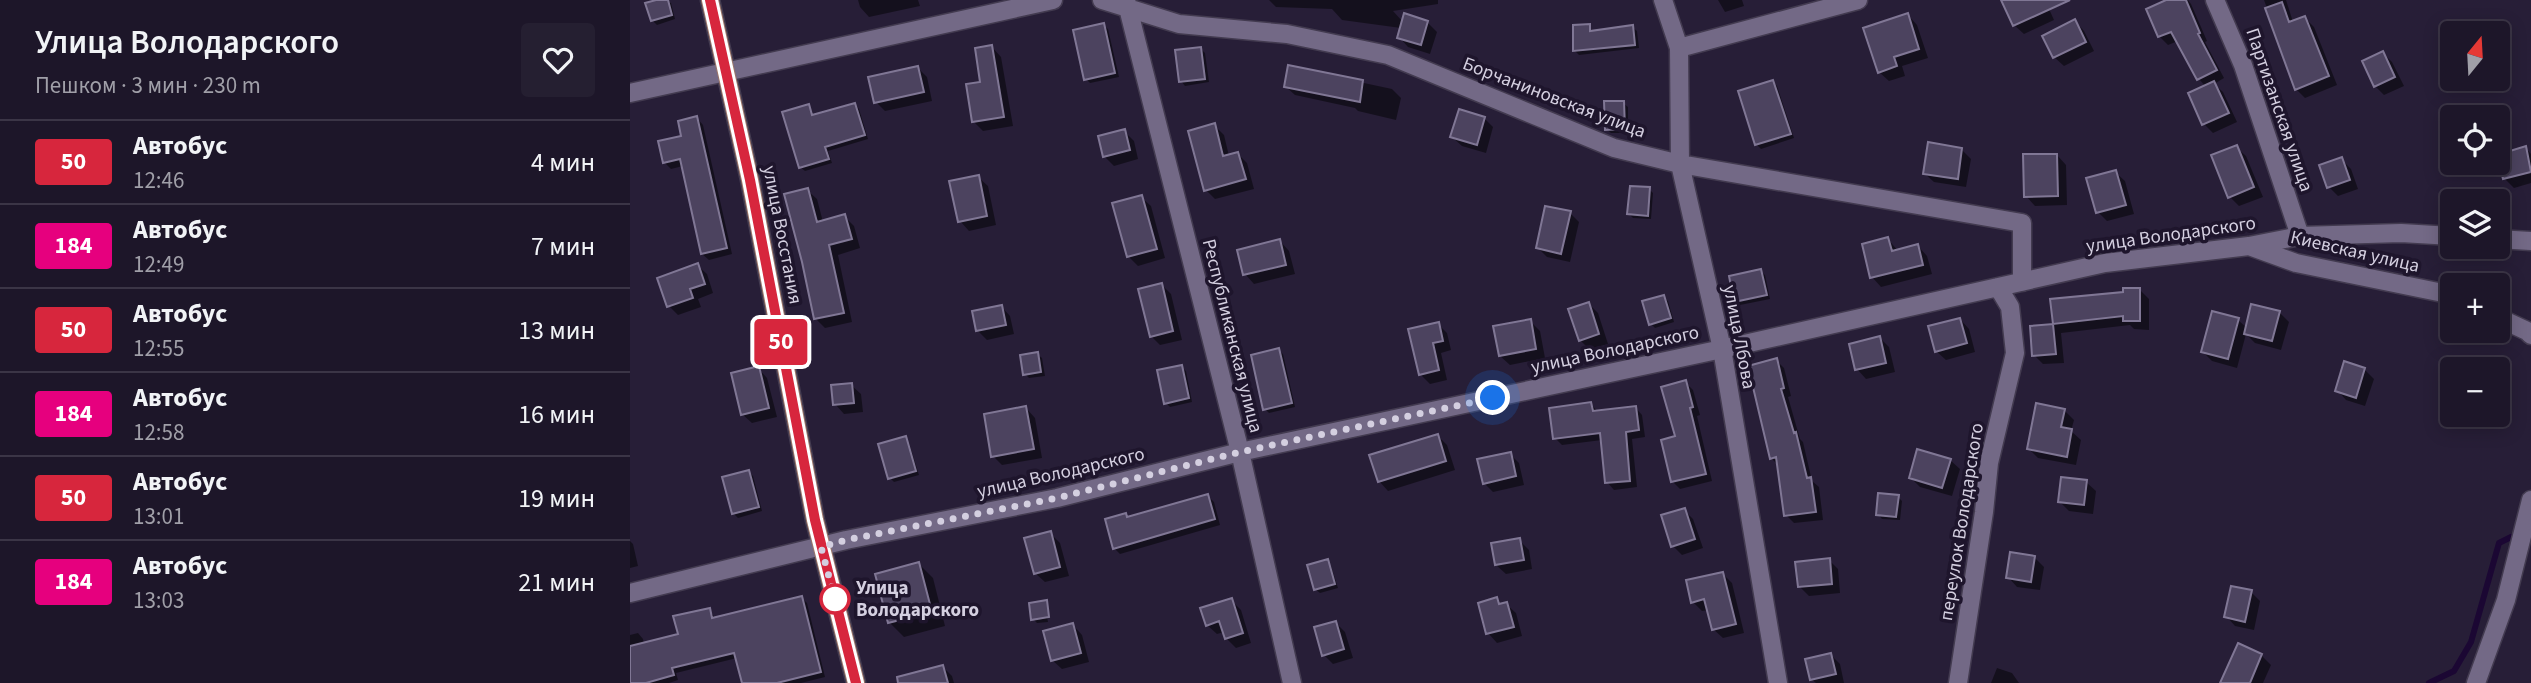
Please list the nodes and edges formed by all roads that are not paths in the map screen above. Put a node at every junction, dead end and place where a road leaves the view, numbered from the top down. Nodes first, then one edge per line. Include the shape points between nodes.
1 (710, 0) edge
2 (1053, 0) edge
3 (1102, 0) edge
4 (1663, 0) edge
5 (1858, 0) edge
6 (2216, 0) edge
7 (1127, 3) edge
8 (1679, 48) junction
9 (726, 71) junction
10 (630, 93) edge
11 (1680, 164) junction
12 (2440, 235) edge
13 (2300, 236) junction
14 (2510, 240) edge
15 (2531, 241) edge
16 (2249, 246) junction
17 (2022, 282) junction
18 (1998, 287) junction
19 (2440, 292) edge
20 (2510, 323) edge
21 (2531, 335) edge
22 (1722, 349) junction
23 (1240, 452) junction
24 (2531, 500) edge
25 (821, 547) junction
26 (630, 593) edge
27 (856, 683) edge
28 (1292, 683) edge
29 (1778, 683) edge
30 (1958, 683) edge
31 (2476, 683) edge

1 - 9 street, улица Восстания
2 - 9 street
3 - 7 street, Борчаниновская улица
4 - 8 street, улица Лбова
5 - 8 street
6 - 13 street, Партизанская улица via 2243,65
7 - 11 street, Борчаниновская улица via 1179,24 1287,34 1388,55 1614,148
7 - 23 street, Республиканская улица
8 - 11 street, улица Лбова
9 - 10 street
9 - 25 street, улица Восстания
11 - 17 street, Борчаниновская улица via 2022,223
11 - 22 street, улица Лбова
12 - 13 street, улица Володарского
13 - 16 street, улица Володарского
14 - 15 street
16 - 17 street, улица Володарского via 2105,263
16 - 19 street, Киевская улица via 2296,263
17 - 18 street, улица Володарского
18 - 22 street, улица Володарского
18 - 30 street, переулок Володарского via 2010,307 2015,353 1989,463
20 - 21 street
22 - 23 street, улица Володарского
22 - 29 street, улица Лбова
23 - 25 street, улица Володарского via 1057,498
23 - 28 street, Республиканская улица
24 - 31 street via 2506,600
25 - 26 street, улица Володарского
25 - 27 street, улица Восстания

